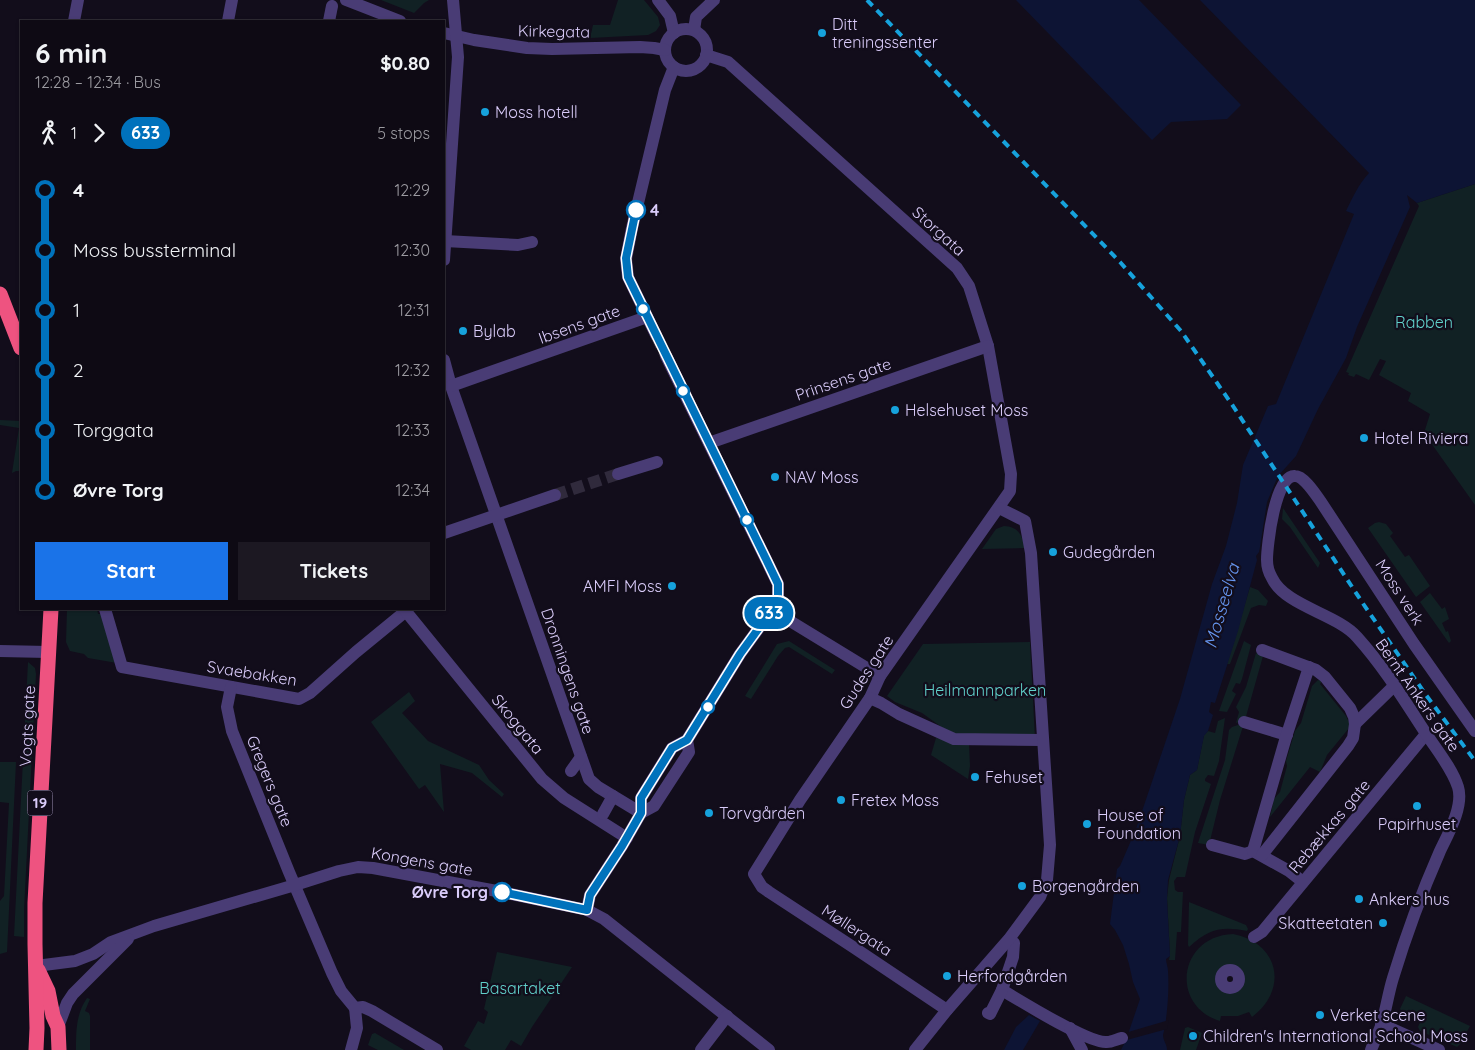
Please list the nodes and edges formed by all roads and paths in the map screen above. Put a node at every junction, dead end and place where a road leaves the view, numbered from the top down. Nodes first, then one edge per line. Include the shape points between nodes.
1 (78, 0) edge
2 (232, 0) edge
3 (346, 0) edge
4 (453, 0) edge
5 (714, 0) edge
6 (659, 1) edge
7 (332, 6) dead end
8 (74, 20) edge
9 (228, 20) edge
10 (329, 20) edge
11 (397, 20) edge
12 (694, 30) junction
13 (674, 33) junction
14 (449, 34) edge
15 (665, 50) junction
16 (706, 54) junction
17 (674, 67) junction
18 (445, 240) edge
19 (532, 242) dead end
20 (0, 294) edge
21 (647, 317) junction
22 (656, 335) tunnel mouth
23 (20, 345) edge
24 (988, 346) junction
25 (666, 356) tunnel mouth
26 (445, 364) edge
27 (451, 386) junction
28 (709, 443) junction
29 (657, 462) dead end
30 (618, 474) tunnel mouth
31 (1010, 491) joint
32 (555, 495) tunnel mouth
33 (999, 508) junction
34 (497, 515) junction
35 (445, 533) edge
36 (1282, 591) joint
37 (51, 610) edge
38 (105, 610) edge
39 (405, 610) edge
40 (772, 610) junction
41 (0, 650) edge
42 (1262, 650) dead end
43 (48, 652) junction
44 (1309, 667) junction
45 (880, 676) junction
46 (1395, 685) junction
47 (231, 687) junction
48 (870, 698) junction
49 (1244, 722) dead end
50 (1354, 724) junction
51 (1475, 731) edge
52 (1287, 734) junction
53 (1426, 734) junction
54 (1042, 740) junction
55 (581, 757) junction
56 (571, 771) dead end
57 (613, 796) junction
58 (641, 813) junction
59 (603, 814) dead end
60 (627, 838) junction
61 (1212, 845) dead end
62 (1257, 854) junction
63 (754, 874) joint
64 (1303, 882) junction
65 (295, 885) junction
66 (587, 910) junction
67 (134, 934) junction
68 (1254, 937) dead end
69 (1014, 943) dead end
70 (36, 966) junction
71 (1002, 990) junction
72 (355, 1008) junction
73 (947, 1010) junction
74 (988, 1013) dead end
75 (727, 1016) junction
76 (1381, 1024) junction
77 (58, 1027) junction
78 (1070, 1028) junction
79 (1122, 1038) dead end
80 (36, 1050) edge
81 (59, 1050) edge
82 (351, 1050) edge
83 (437, 1050) edge
84 (701, 1050) edge
85 (769, 1050) edge
86 (914, 1050) edge
87 (1082, 1050) edge
88 (1370, 1050) edge
89 (1439, 1050) edge

1 - 8 street
2 - 9 street
3 - 11 street
4 - 14 street
5 - 12 street via 696,17
6 - 13 street via 670,16
7 - 10 street
12 - 13 street
12 - 16 street via 704,39
13 - 15 street
14 - 15 street, Kirkegata via 527,48 640,46
14 - 18 street via 458,57
15 - 17 street
16 - 17 street via 695,68 682,70
16 - 24 street, Storgata via 728,62 957,268 969,286
17 - 21 street via 665,90 626,258 628,277
18 - 19 street
20 - 23 highway
21 - 22 street
21 - 27 street, Ibsens gate
24 - 28 street, Prinsens gate
24 - 31 street, Storgata via 1011,474
25 - 28 street
26 - 27 street, Dronningens gate
27 - 34 street, Dronningens gate
28 - 40 street via 778,584 778,598
29 - 30 street
31 - 33 street, Gudes gate
32 - 34 street
33 - 45 street, Gudes gate
33 - 54 street via 1025,521 1032,562
34 - 35 street
34 - 55 street, Dronningens gate
36 - 46 street, Bernt Ankers gate via 1347,628
36 - 51 street, Moss verk via 1275,585 1267,565 1269,538 1279,492 1293,475 1299,477 1321,502
37 - 43 highway, Vogts gate / 19
38 - 47 street, Svaebakken via 122,667
39 - 47 street, Svaebakken via 300,698
39 - 60 street, Skoggata via 542,779 564,798
40 - 45 street
40 - 58 street via 740,654 687,740 689,752 684,760 654,806
41 - 43 street
42 - 44 street
43 - 70 highway, Vogts gate / 19 via 35,903
44 - 50 street via 1325,677 1350,708
44 - 52 street
45 - 48 street, Gudes gate
46 - 50 street
46 - 53 street, Bernt Ankers gate
47 - 65 street, Gregers gate via 227,707 232,731
48 - 54 street via 954,739
48 - 63 street, Gudes gate
49 - 52 street
50 - 62 street via 1348,746
52 - 62 street
53 - 64 street, Rebækkas gate
53 - 76 street, Bernt Ankers gate via 1443,757 1460,798 1394,975
54 - 73 street via 1050,845 1044,888 1009,938
55 - 56 street
55 - 57 street, Dronningens gate via 590,779
57 - 58 street, Dronningens gate
57 - 59 street
58 - 60 street
60 - 66 street via 590,895
61 - 62 street
62 - 64 street
63 - 73 street, Møllergata via 769,892
64 - 68 street, Rebækkas gate via 1262,932
65 - 66 street, Kongens gate via 339,871 373,868
65 - 67 street, Kongens gate
65 - 72 street, Gregers gate via 332,973
66 - 75 street, Kongens gate via 604,919
67 - 70 street, Kongens gate via 75,961
67 - 77 street via 72,994
69 - 71 street via 1013,958
70 - 77 highway, Vogts gate / 19
70 - 80 highway, Vogts gate / 19
71 - 74 street
71 - 78 street
72 - 82 street via 357,1028
72 - 83 street via 372,1011
73 - 86 street
75 - 84 street
75 - 85 street, Kongens gate
76 - 88 street, Bernt Ankers gate
76 - 89 street
77 - 81 highway, Vogts gate / 19
78 - 79 street via 1097,1041
78 - 87 street

